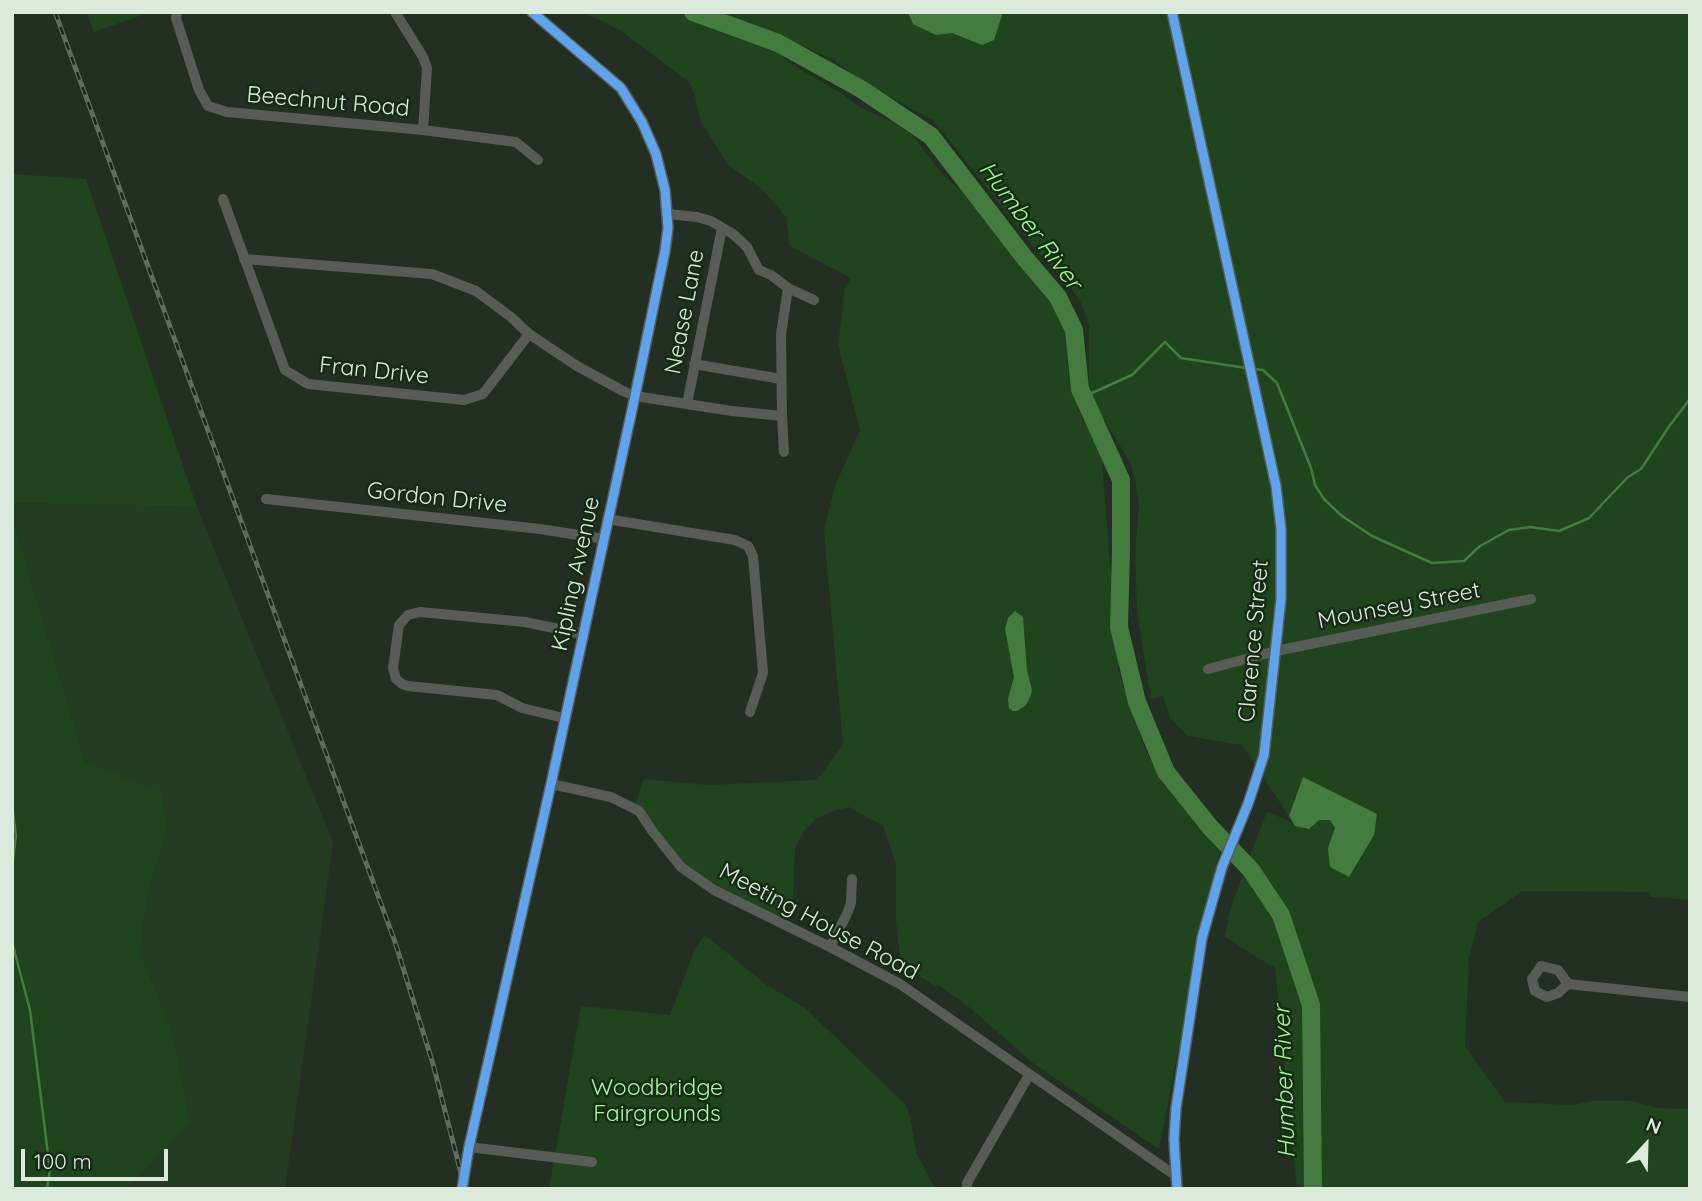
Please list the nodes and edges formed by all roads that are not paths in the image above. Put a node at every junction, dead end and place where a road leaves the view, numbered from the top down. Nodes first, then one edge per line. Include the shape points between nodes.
1 (177, 12) edge
2 (395, 12) edge
3 (532, 12) edge
4 (1172, 12) edge
5 (424, 130) junction
6 (538, 160) dead end
7 (223, 199) dead end
8 (668, 214) junction
9 (722, 228) junction
10 (244, 259) junction
11 (788, 288) junction
12 (814, 300) dead end
13 (529, 334) junction
14 (694, 365) junction
15 (781, 379) junction
16 (635, 396) junction
17 (687, 404) junction
18 (782, 416) junction
19 (783, 452) dead end
20 (265, 499) dead end
21 (607, 519) junction
22 (604, 539) junction
23 (1531, 599) dead end
24 (583, 634) junction
25 (1276, 651) junction
26 (1208, 668) dead end
27 (750, 712) dead end
28 (564, 718) junction
29 (551, 785) junction
30 (852, 879) dead end
31 (830, 947) junction
32 (1568, 984) dead end
33 (1690, 997) edge
34 (1029, 1075) junction
35 (469, 1147) junction
36 (592, 1162) dead end
37 (1176, 1183) edge
38 (462, 1189) edge
39 (967, 1189) edge

1 - 5 street, Beechnut Road via 199,90 208,106 227,112
2 - 5 street via 427,68
3 - 8 street, Kipling Avenue via 621,88 656,154
4 - 25 street, Clarence Street via 1276,486 1281,529
5 - 6 street, Beechnut Road via 516,142
7 - 10 street, Fran Drive
8 - 9 street via 697,217
8 - 16 street, Kipling Avenue via 665,251
9 - 11 street via 747,247 759,270
9 - 14 street, Nease Lane
10 - 13 street via 432,274 476,291
10 - 13 street, Fran Drive via 285,370 308,384 464,400 483,394
11 - 12 street
11 - 15 street
13 - 16 street via 576,366
14 - 15 street
14 - 17 street, Nease Lane
15 - 18 street
16 - 17 street
16 - 21 street, Kipling Avenue
17 - 18 street
18 - 19 street
20 - 22 street, Gordon Drive
21 - 22 street, Kipling Avenue
21 - 27 street via 748,546 753,556 763,673
22 - 24 street, Kipling Avenue
23 - 25 street, Mounsey Street
24 - 28 street, Kipling Avenue
24 - 28 street, Kipling Avenue via 525,622 420,612 408,615 399,625 393,668 402,684 497,695 522,708
25 - 26 street, Mounsey Street
25 - 37 street, Clarence Street via 1264,755 1202,938 1175,1118
28 - 29 street, Kipling Avenue
29 - 31 street, Meeting House Road via 611,797 639,811 681,867 714,890
29 - 35 street, Kipling Avenue
30 - 31 street via 851,903
31 - 34 street, Meeting House Road via 901,984
32 - 33 street
34 - 37 street, Meeting House Road
34 - 39 street
35 - 36 street
35 - 38 street, Kipling Avenue

